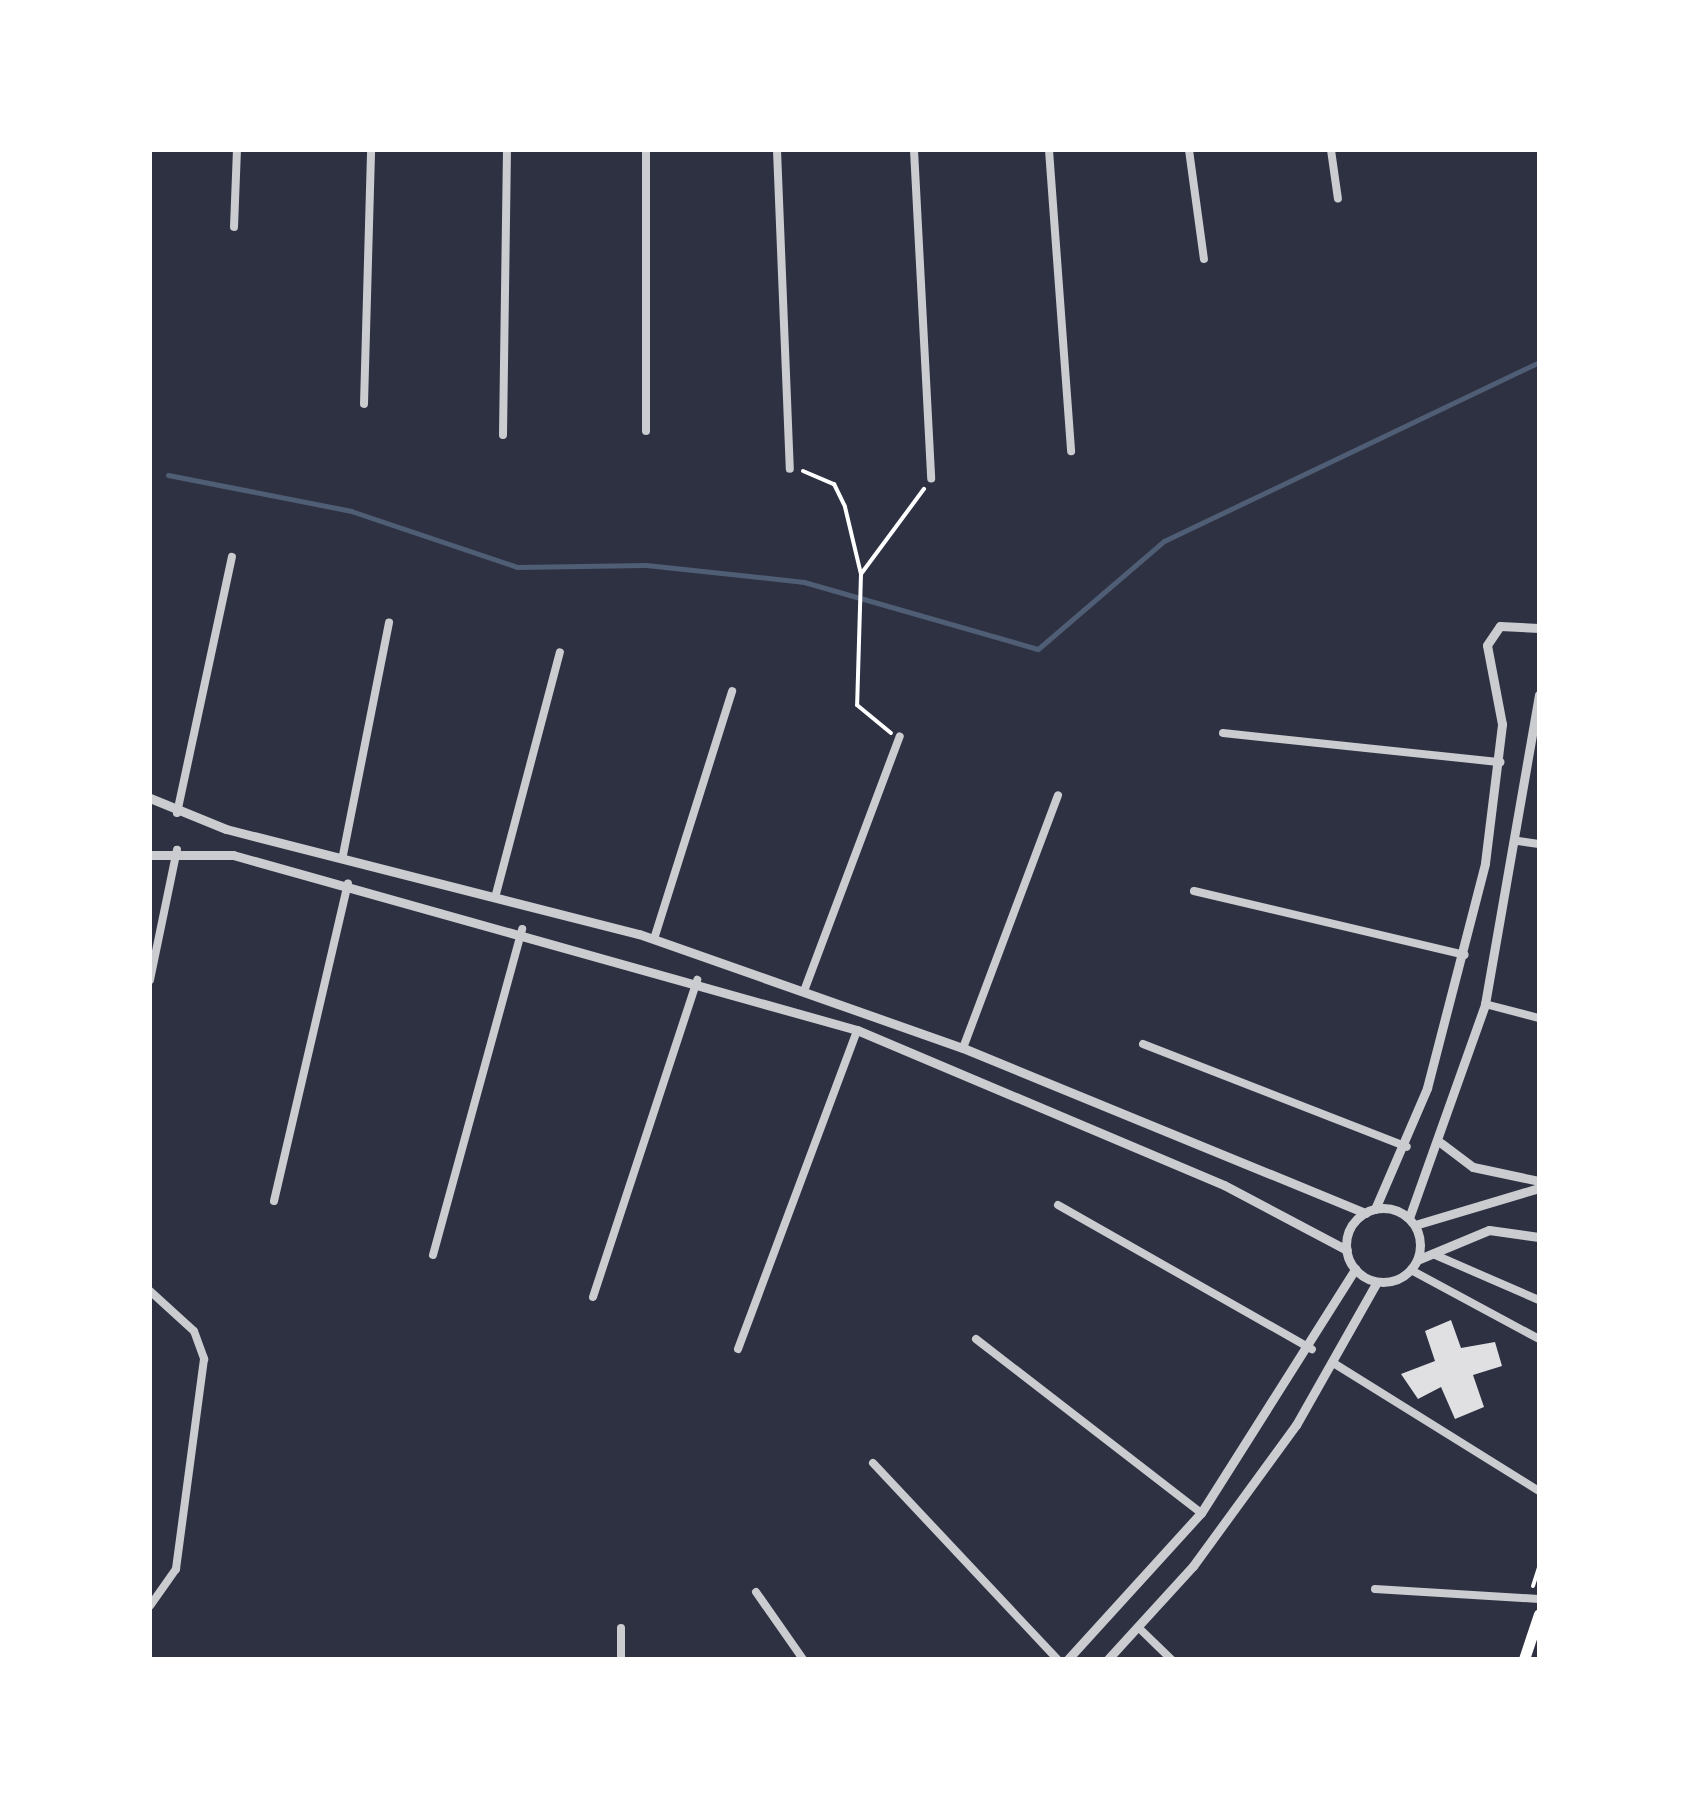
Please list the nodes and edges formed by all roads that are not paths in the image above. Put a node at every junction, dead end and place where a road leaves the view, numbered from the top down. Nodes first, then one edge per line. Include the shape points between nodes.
1 (237, 150) edge
2 (371, 150) edge
3 (507, 150) edge
4 (646, 150) edge
5 (776, 150) edge
6 (914, 150) edge
7 (1049, 150) edge
8 (1189, 150) edge
9 (1330, 150) edge
10 (1338, 199) dead end
11 (234, 227) dead end
12 (1204, 259) dead end
13 (364, 404) dead end
14 (646, 431) dead end
15 (504, 436) dead end
16 (1071, 452) dead end
17 (790, 467) road end
18 (931, 479) road end
19 (232, 557) dead end
20 (390, 622) dead end
21 (1539, 628) edge
22 (560, 652) dead end
23 (732, 690) dead end
24 (1539, 695) edge
25 (1223, 733) dead end
26 (900, 736) road end
27 (1500, 762) junction
28 (1058, 795) dead end
29 (150, 798) edge
30 (177, 813) junction
31 (1518, 840) junction
32 (1539, 844) edge
33 (177, 850) junction
34 (150, 855) edge
35 (343, 855) junction
36 (348, 884) junction
37 (1194, 891) dead end
38 (496, 894) junction
39 (522, 929) junction
40 (654, 939) junction
41 (1465, 955) junction
42 (150, 980) edge
43 (696, 980) junction
44 (804, 991) junction
45 (1485, 1004) junction
46 (1539, 1018) edge
47 (857, 1030) junction
48 (1143, 1044) dead end
49 (964, 1048) junction
50 (1441, 1144) junction
51 (1406, 1147) junction
52 (1539, 1185) edge
53 (274, 1201) dead end
54 (1058, 1205) dead end
55 (1370, 1211) junction
56 (1412, 1222) junction
57 (1539, 1237) edge
58 (1346, 1250) junction
59 (1432, 1254) junction
60 (433, 1255) dead end
61 (1418, 1260) junction
62 (1355, 1270) junction
63 (1411, 1270) junction
64 (1377, 1282) junction
65 (150, 1291) edge
66 (592, 1296) dead end
67 (1539, 1300) edge
68 (976, 1338) dead end
69 (1539, 1339) edge
70 (738, 1349) dead end
71 (1312, 1349) junction
72 (1335, 1364) junction
73 (873, 1462) dead end
74 (1539, 1491) edge
75 (1201, 1513) junction
76 (1375, 1589) dead end
77 (756, 1592) dead end
78 (1539, 1599) edge
79 (150, 1606) edge
80 (1539, 1614) edge
81 (622, 1628) dead end
82 (1139, 1628) junction
83 (621, 1659) edge
84 (804, 1659) edge
85 (1056, 1659) edge
86 (1068, 1659) edge
87 (1108, 1659) edge
88 (1171, 1659) edge
89 (1524, 1659) edge

1 - 11 street
2 - 13 street
3 - 15 street
4 - 14 street
5 - 17 street
6 - 18 street
7 - 16 street
8 - 12 street
9 - 10 street
19 - 30 street
20 - 35 street
21 - 27 street via 1500,626 1487,644
22 - 38 street
23 - 40 street
24 - 31 street
25 - 27 street
26 - 44 street
27 - 41 street
28 - 49 street
29 - 30 street
30 - 35 street
31 - 32 street
31 - 45 street
33 - 34 street
33 - 36 street
33 - 42 street
35 - 38 street
36 - 39 street
36 - 53 street
37 - 41 street
38 - 40 street
39 - 43 street
39 - 60 street
40 - 44 street
41 - 51 street
43 - 47 street
43 - 66 street
44 - 49 street
45 - 46 street
45 - 50 street
47 - 58 street via 1224,1185
47 - 70 street
48 - 51 street
49 - 55 street
50 - 52 street via 1473,1167
50 - 56 street
51 - 55 street
52 - 56 street
54 - 71 street
55 - 56 street
55 - 58 street
56 - 61 street
57 - 59 street via 1489,1230
58 - 62 street
59 - 61 street
59 - 67 street
61 - 63 street
62 - 64 street
62 - 71 street
63 - 64 street
63 - 69 street
64 - 72 street
65 - 79 street via 194,1331 204,1359 176,1569
68 - 75 street
71 - 75 street
72 - 74 street
72 - 82 street
73 - 85 street
75 - 86 street
76 - 78 street
77 - 84 street
80 - 89 main road
81 - 83 street
82 - 87 street
82 - 88 street

